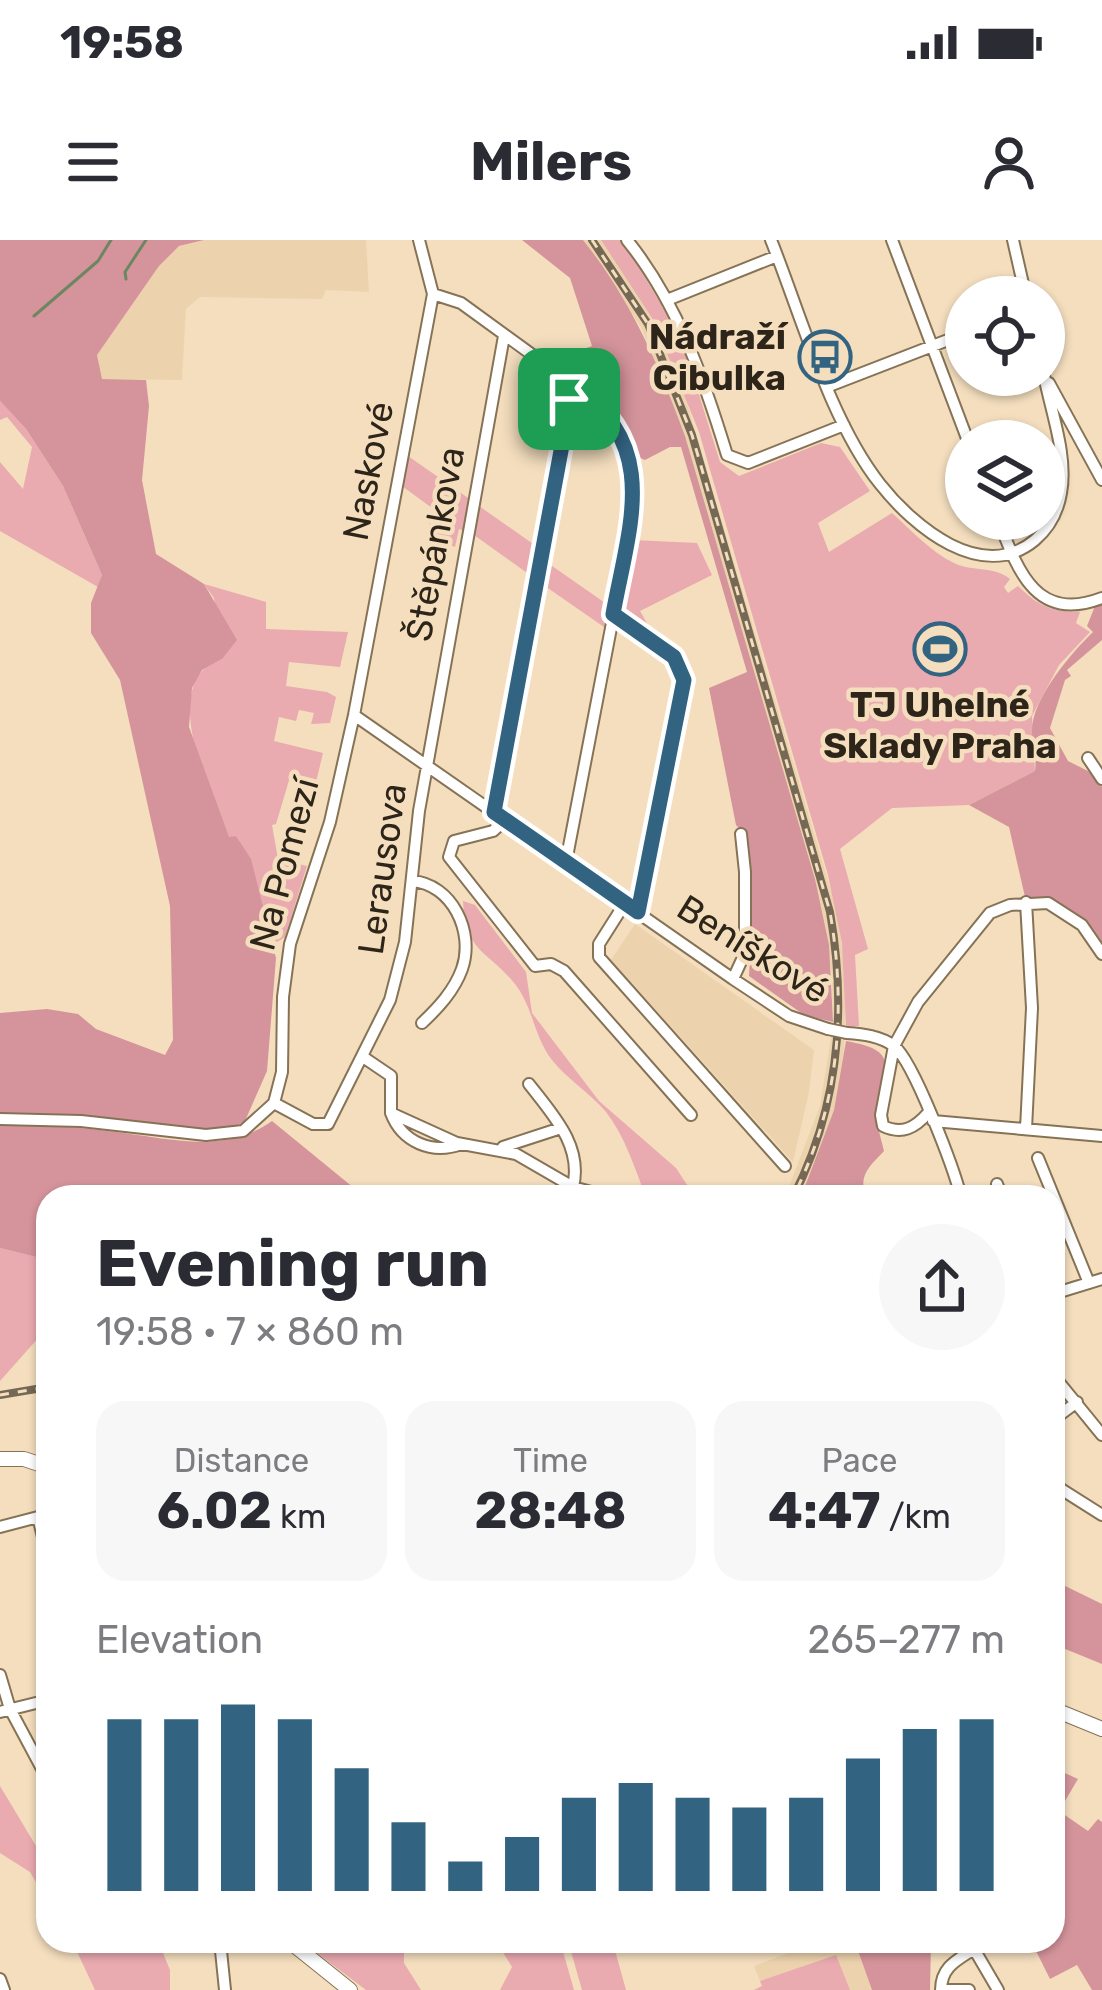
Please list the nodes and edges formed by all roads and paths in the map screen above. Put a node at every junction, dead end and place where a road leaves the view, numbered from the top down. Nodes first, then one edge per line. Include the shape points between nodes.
1 (419, 240) edge
2 (627, 240) edge
3 (771, 240) edge
4 (892, 240) edge
5 (1013, 240) edge
6 (777, 256) junction
7 (1021, 276) edge
8 (433, 294) junction
9 (667, 300) junction
10 (504, 336) junction
11 (945, 341) edge
12 (932, 346) junction
13 (573, 386) junction
14 (829, 386) junction
15 (1048, 396) edge
16 (1056, 396) edge
17 (960, 420) edge
18 (844, 424) junction
19 (1102, 480) edge
20 (1006, 540) edge
21 (1011, 554) junction
22 (1102, 598) edge
23 (613, 614) junction
24 (354, 715) junction
25 (1088, 758) dead end
26 (427, 764) junction
27 (1102, 779) edge
28 (499, 816) junction
29 (741, 834) dead end
30 (566, 862) junction
31 (412, 881) junction
32 (1026, 902) junction
33 (625, 903) junction
34 (638, 912) junction
35 (1102, 954) edge
36 (733, 979) junction
37 (422, 1023) dead end
38 (894, 1046) junction
39 (363, 1057) junction
40 (529, 1084) dead end
41 (274, 1103) junction
42 (691, 1115) dead end
43 (930, 1117) junction
44 (0, 1119) edge
45 (561, 1128) junction
46 (1027, 1129) junction
47 (1102, 1136) edge
48 (500, 1148) junction
49 (1039, 1158) dead end
50 (785, 1166) dead end
51 (570, 1185) edge
52 (573, 1185) edge
53 (956, 1185) edge
54 (1051, 1185) edge
55 (1065, 1215) edge
56 (1095, 1281) edge
57 (1065, 1290) edge
58 (1065, 1388) edge
59 (1077, 1402) junction
60 (1065, 1411) edge
61 (1102, 1435) edge
62 (1, 1459) edge
63 (36, 1467) edge
64 (1065, 1492) edge
65 (1102, 1515) edge
66 (36, 1518) edge
67 (0, 1527) edge
68 (0, 1675) edge
69 (36, 1703) edge
70 (5, 1711) edge
71 (1065, 1714) edge
72 (1102, 1729) edge
73 (36, 1761) edge
74 (221, 1953) edge
75 (305, 1953) edge
76 (968, 1953) edge
77 (976, 1953) edge
78 (0, 1978) edge
79 (4, 1990) edge
80 (225, 1990) edge
81 (350, 1990) edge
82 (941, 1990) edge
83 (969, 1990) edge
84 (998, 1990) edge

1 - 8 street, Naskové
2 - 9 street
3 - 6 street
4 - 12 street
5 - 7 street
6 - 9 street
6 - 14 street
8 - 10 street via 461,303
8 - 24 street, Naskové
9 - 18 street via 733,460 748,463
10 - 13 street
10 - 26 street, Štěpánkova
11 - 12 street
12 - 14 street
12 - 17 street
13 - 23 street via 613,419 631,465 631,524
13 - 28 street
14 - 18 street
15 - 21 street via 1063,487 1046,530
16 - 19 street
18 - 21 street via 883,488 945,543 968,554
20 - 21 street
21 - 22 street via 1026,581 1053,600
23 - 30 street
23 - 34 street via 674,657 684,680
24 - 26 street, Beníškové
24 - 41 street, Na Pomezí via 290,944
25 - 27 street
26 - 28 street, Beníškové
26 - 31 street, Lerausova
28 - 30 street, Beníškové
28 - 42 street via 493,831 454,841 449,857 535,966 560,967
29 - 36 street via 745,953
30 - 33 street, Beníškové
31 - 37 street via 442,891 464,932 457,980
31 - 39 street, Lerausova via 399,970
32 - 35 street via 1067,912
32 - 38 street via 977,926
32 - 46 street
33 - 34 street, Beníškové
33 - 50 street via 598,944 599,957
34 - 36 street, Beníškové
36 - 38 street, Beníškové, bridge via 789,1016
38 - 43 street
38 - 43 street via 884,1126 903,1131
39 - 41 street, Lerausova via 328,1124
39 - 48 street via 393,1080 391,1113 462,1144
40 - 45 street
41 - 44 street via 243,1131 206,1135
43 - 46 street
43 - 53 street
45 - 48 street
45 - 52 street via 574,1154
46 - 47 street
48 - 51 street
49 - 54 street
55 - 56 street
56 - 57 street
58 - 59 street
59 - 60 street
59 - 61 street
62 - 63 street
64 - 65 street
66 - 67 street
68 - 70 street
69 - 70 street
70 - 73 street
71 - 72 street
74 - 80 street
75 - 81 street
76 - 82 street via 945,1970
77 - 84 street
78 - 79 street
82 - 83 street

